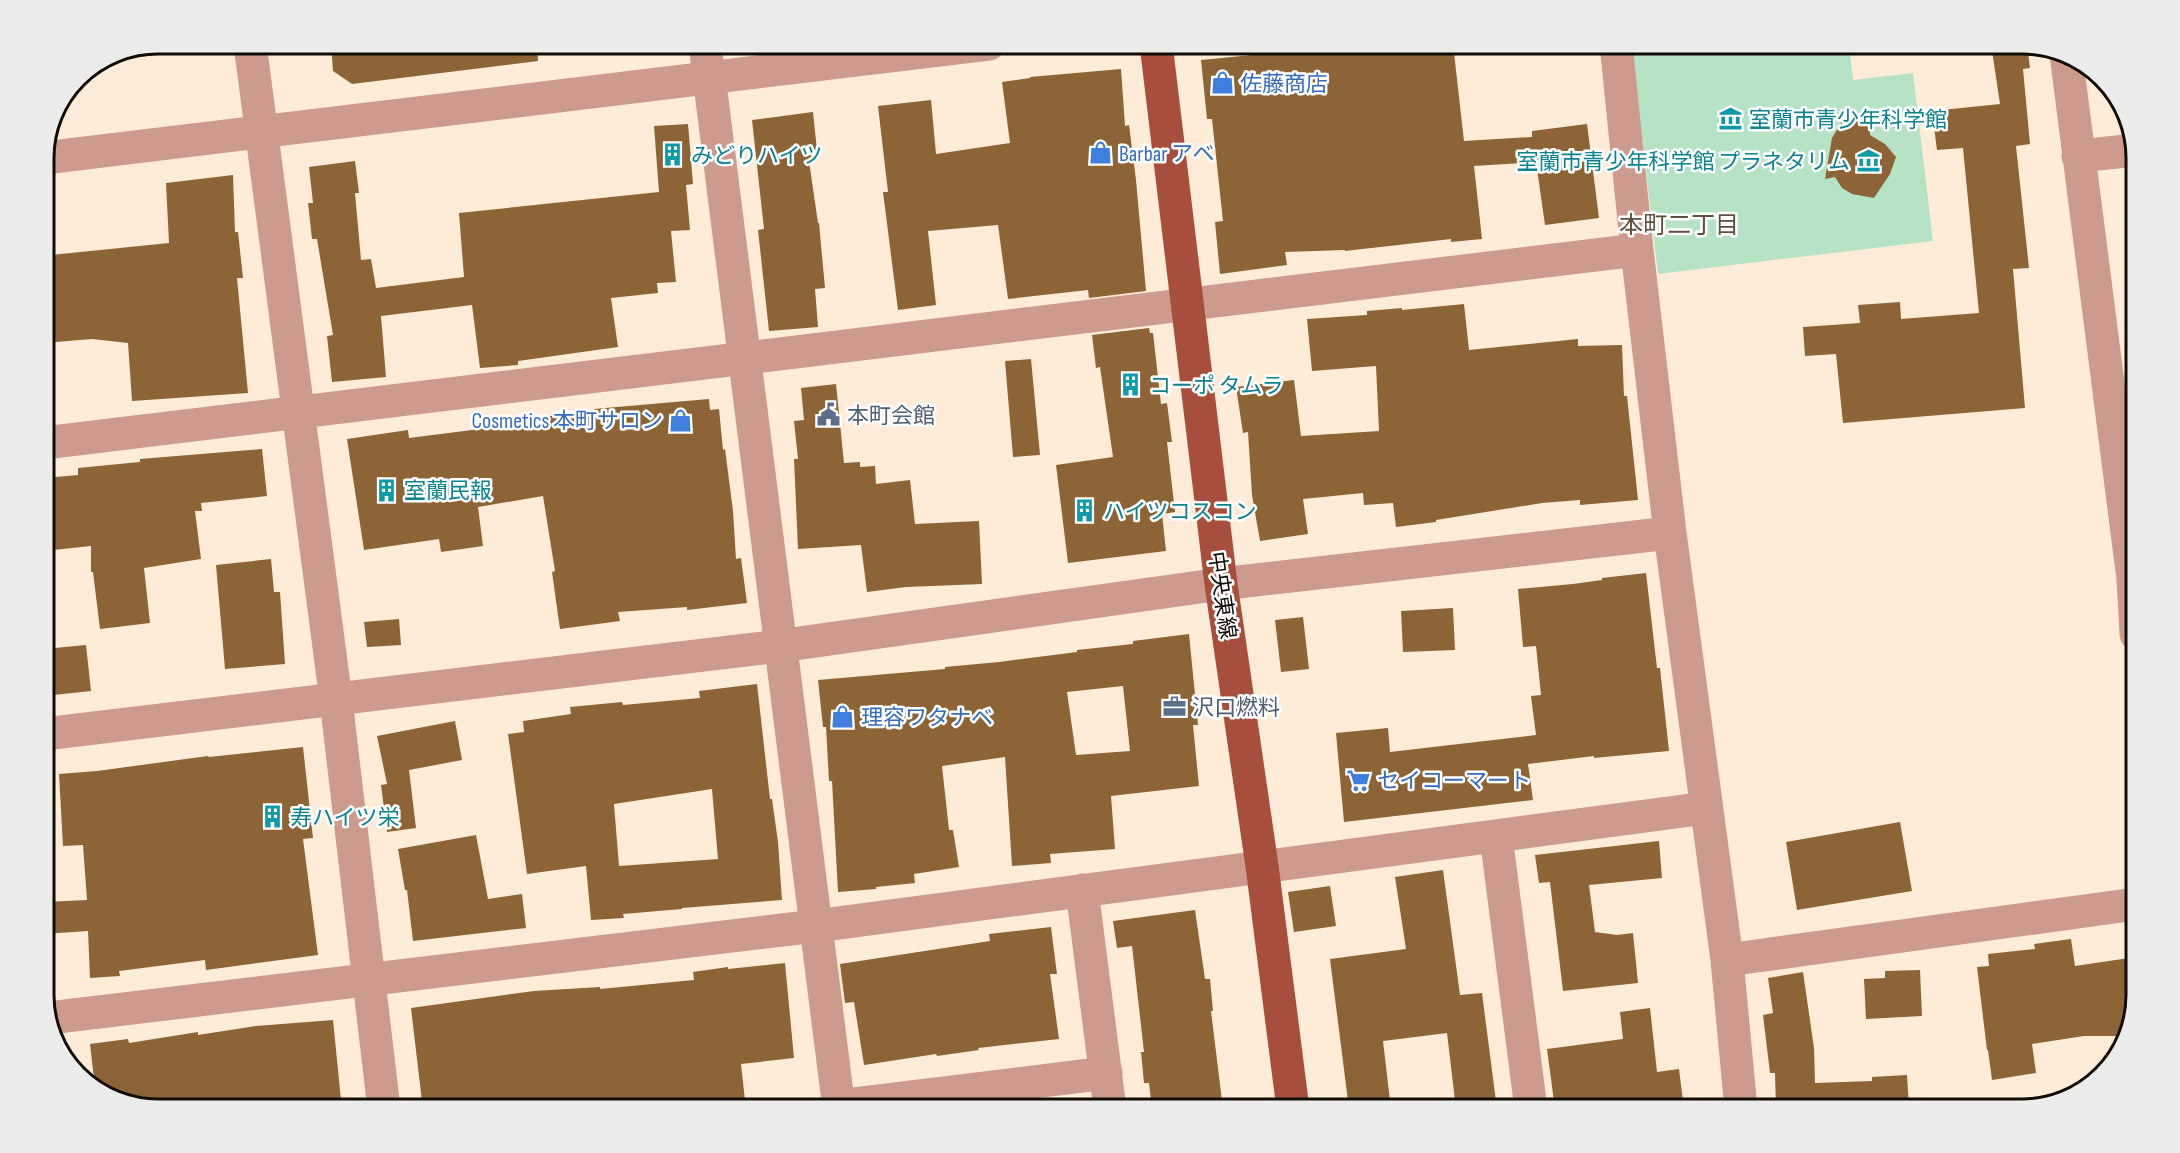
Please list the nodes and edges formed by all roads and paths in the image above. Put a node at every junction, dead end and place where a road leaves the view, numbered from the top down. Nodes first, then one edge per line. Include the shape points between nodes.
1 (251, 54) edge
2 (706, 54) edge
3 (909, 54) edge
4 (1157, 54) edge
5 (1617, 54) edge
6 (2067, 65) edge
7 (709, 79) junction
8 (261, 131) junction
9 (2126, 151) edge
10 (2079, 156) junction
11 (54, 157) edge
12 (1637, 250) junction
13 (1188, 305) junction
14 (745, 357) junction
15 (298, 411) junction
16 (54, 442) edge
17 (2126, 511) edge
18 (1670, 534) junction
19 (1221, 584) junction
20 (779, 646) junction
21 (336, 700) junction
22 (54, 733) edge
23 (1706, 808) junction
24 (1496, 836) junction
25 (1262, 866) junction
26 (1082, 890) junction
27 (2126, 905) edge
28 (816, 926) junction
29 (1727, 960) junction
30 (369, 979) junction
31 (57, 1017) edge
32 (1106, 1073) junction
33 (383, 1099) edge
34 (838, 1099) edge
35 (908, 1099) edge
36 (1109, 1099) edge
37 (1292, 1099) edge
38 (1531, 1099) edge
39 (1740, 1099) edge

1 - 8 street
2 - 7 street
3 - 7 street
4 - 13 main road, 中央東線
5 - 12 street
6 - 10 street
7 - 8 street
7 - 14 street
8 - 11 street
8 - 15 street
9 - 10 street
10 - 17 street
12 - 13 street
12 - 18 street
13 - 14 street
13 - 19 main road, 中央東線
14 - 15 street
14 - 20 street
15 - 16 street
15 - 21 street
18 - 19 street
18 - 23 street
19 - 20 street
19 - 25 main road, 中央東線
20 - 21 street
20 - 28 street
21 - 22 street
21 - 30 street
23 - 24 street
23 - 29 street
24 - 25 street
24 - 38 street
25 - 26 street
25 - 37 main road, 中央東線
26 - 28 street
26 - 32 street
27 - 29 street
28 - 30 street
28 - 34 street
29 - 39 street
30 - 31 street
30 - 33 street
32 - 35 street
32 - 36 street

